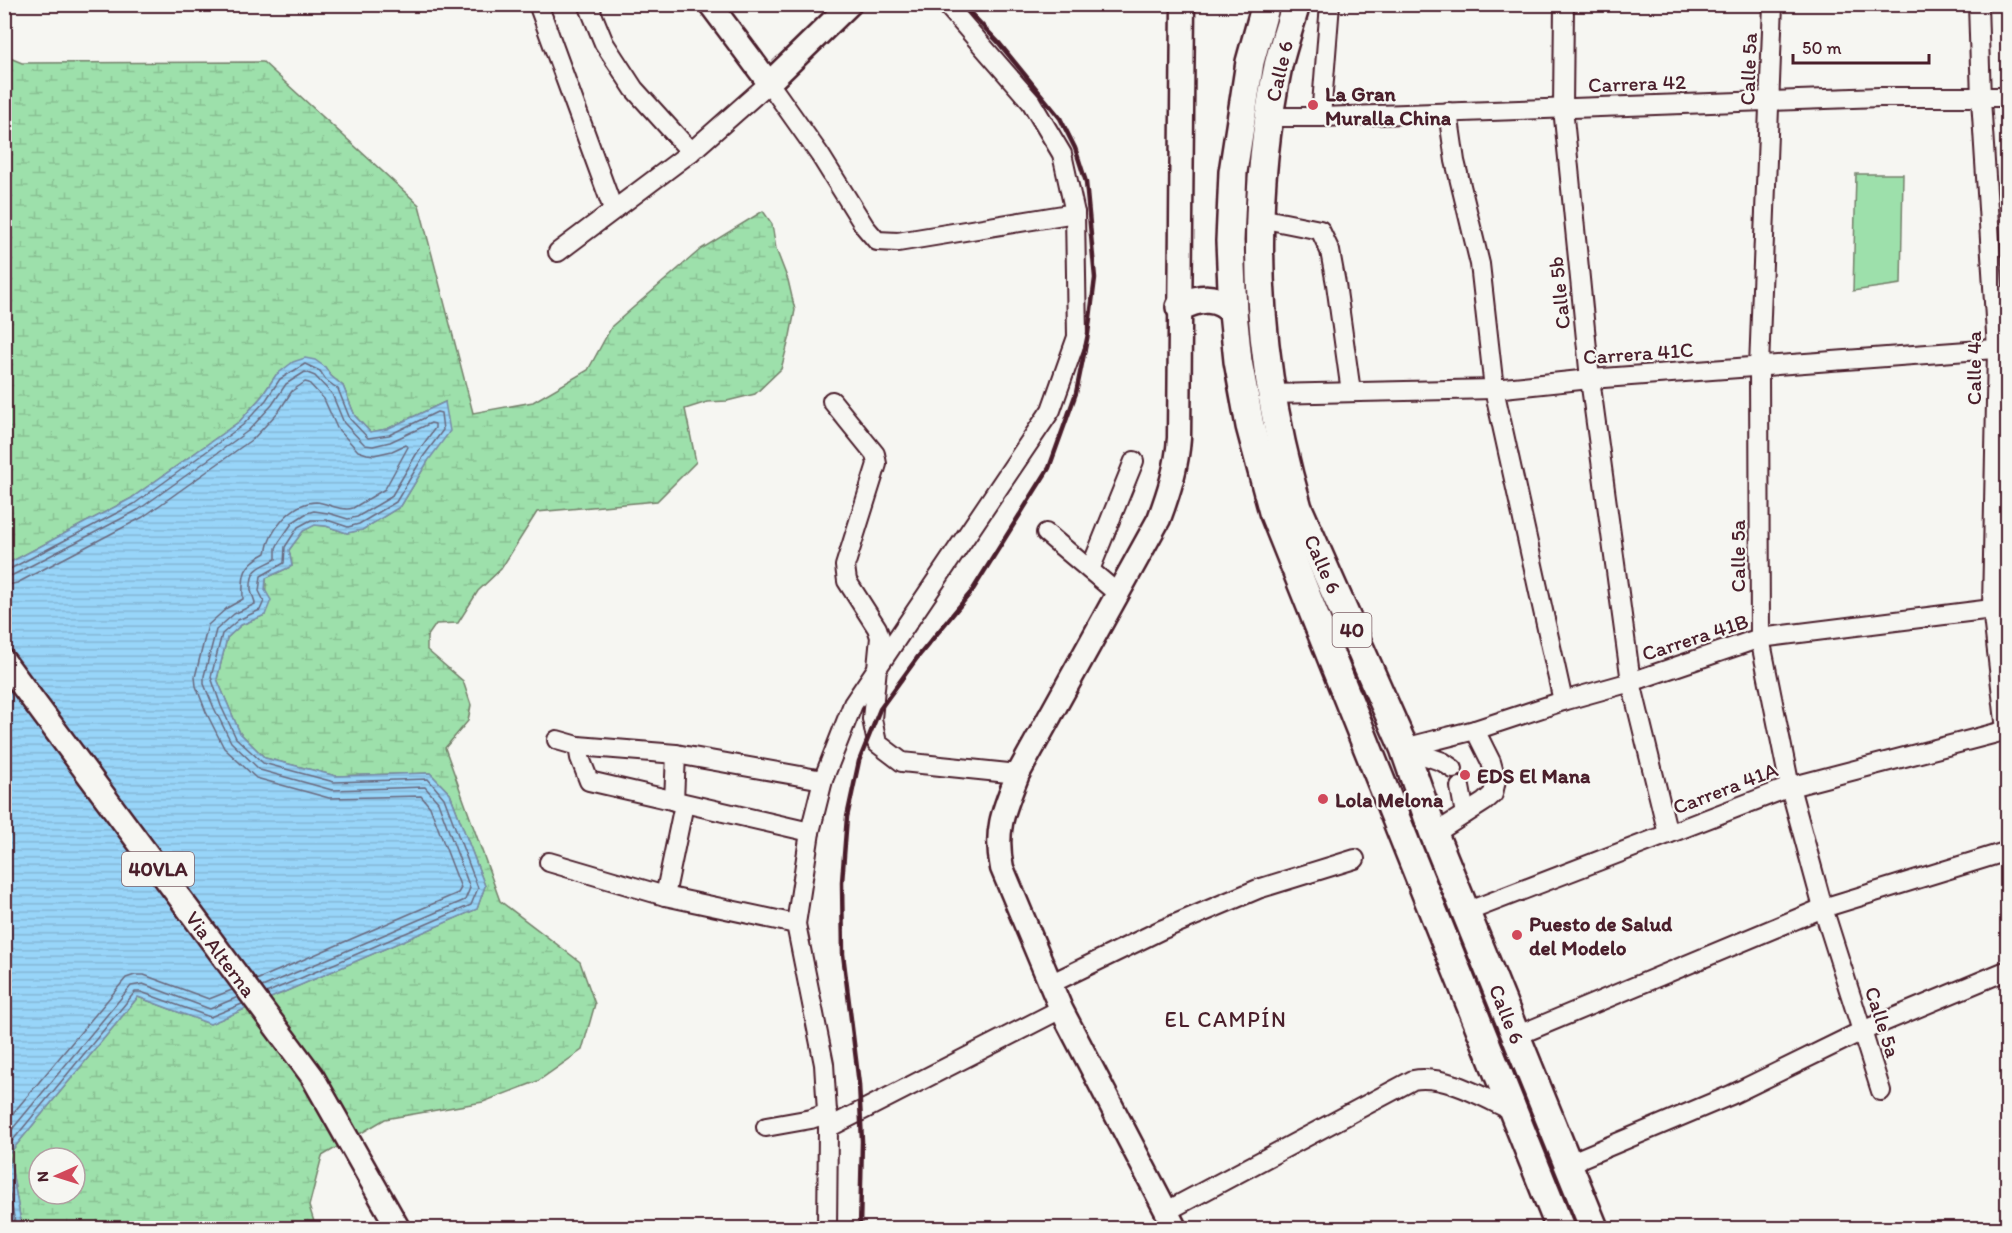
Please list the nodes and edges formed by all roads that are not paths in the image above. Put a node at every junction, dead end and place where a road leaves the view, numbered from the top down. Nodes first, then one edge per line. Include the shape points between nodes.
1 (538, 4) edge
2 (588, 4) edge
3 (710, 4) edge
4 (850, 4) edge
5 (946, 4) edge
6 (1183, 4) edge
7 (1266, 4) edge
8 (1296, 4) edge
9 (1330, 4) edge
10 (1564, 4) edge
11 (1773, 4) edge
12 (1978, 4) edge
13 (769, 83) junction
14 (2007, 97) edge
15 (1981, 99) junction
16 (1770, 100) junction
17 (1563, 108) junction
18 (1448, 112) junction
19 (1269, 117) junction
20 (1321, 117) junction
21 (691, 152) junction
22 (613, 209) junction
23 (1075, 213) junction
24 (1260, 218) junction
25 (558, 252) dead end
26 (1180, 307) junction
27 (1233, 312) junction
28 (2002, 349) edge
29 (1758, 367) junction
30 (1590, 379) junction
31 (1494, 389) junction
32 (1351, 392) junction
33 (1271, 394) junction
34 (832, 400) dead end
35 (1134, 460) dead end
36 (1046, 533) dead end
37 (1090, 570) junction
38 (1117, 593) junction
39 (2000, 607) edge
40 (1760, 638) junction
41 (4, 661) edge
42 (877, 669) junction
43 (1631, 682) junction
44 (1563, 700) junction
45 (1475, 730) junction
46 (2007, 730) edge
47 (557, 741) dead end
48 (578, 746) junction
49 (1404, 748) junction
50 (676, 754) junction
51 (1452, 769) dead end
52 (1018, 774) junction
53 (823, 780) junction
54 (1460, 787) dead end
55 (1790, 787) junction
56 (679, 803) junction
57 (1465, 814) junction
58 (810, 832) junction
59 (1434, 834) junction
60 (1668, 834) junction
61 (2007, 850) edge
62 (1355, 859) dead end
63 (549, 862) dead end
64 (665, 896) junction
65 (1823, 908) junction
66 (1466, 912) junction
67 (796, 924) junction
68 (2007, 970) edge
69 (1050, 984) junction
70 (1061, 1009) junction
71 (1862, 1031) junction
72 (1516, 1036) junction
73 (1881, 1091) dead end
74 (1513, 1111) junction
75 (828, 1120) junction
76 (766, 1127) dead end
77 (1567, 1164) junction
78 (1171, 1220) edge
79 (399, 1228) edge
80 (827, 1228) edge
81 (1560, 1228) edge
82 (1593, 1228) edge

1 - 22 street
2 - 21 street via 604,43 634,89
3 - 13 main road
4 - 13 main road
5 - 23 street via 1031,102 1062,154
6 - 26 main road
7 - 27 highway, Calle 6 / 40 via 1250,62 1233,172
8 - 19 highway, Calle 6 / 40
9 - 20 street
10 - 17 street, Calle 5b
11 - 16 street, Calle 5a
12 - 15 street, Calle 4a
13 - 21 street
13 - 23 street via 877,241 898,242
14 - 15 street, Carrera 42
15 - 16 street, Carrera 42
15 - 28 street, Calle 4a
16 - 17 street, Carrera 42
16 - 29 street, Calle 5a
17 - 18 street, Carrera 42
17 - 30 street, Calle 5b
18 - 20 street, Carrera 42
18 - 31 street via 1455,161 1480,264
19 - 20 street, Carrera 42
19 - 24 highway, Calle 6 / 40
21 - 22 street
22 - 25 street
23 - 42 street via 1077,337 1051,410
24 - 32 street via 1320,230 1330,251
24 - 33 highway, Calle 6 / 40 via 1258,262
26 - 27 highway via 1203,298 1226,305
26 - 38 main road via 1177,463 1159,519
27 - 74 highway, Calle 6 / 40 via 1250,426 1273,512
28 - 29 street, Carrera 41C
28 - 39 street, Calle 4a
29 - 30 street, Carrera 41C
29 - 40 street, Calle 5a
30 - 31 street, Carrera 41C
30 - 43 street, Calle 5b
31 - 32 street, Carrera 41C
31 - 44 street
32 - 33 street, Carrera 41C
33 - 49 highway, Calle 6 / 40 via 1298,508
34 - 42 street via 875,454 877,464 845,566 847,581 880,637
35 - 37 street
36 - 37 street
37 - 38 street
38 - 52 main road
39 - 40 street, Carrera 41B
39 - 46 street, Calle 4a
40 - 43 street, Carrera 41B
40 - 55 street, Calle 5a
41 - 79 main road, Via Alterna / 40VLA via 312,1076
42 - 52 street via 872,719 877,743 902,762
42 - 53 street via 853,704
43 - 44 street, Carrera 41B
43 - 60 street, Calle 5b
44 - 45 street, Carrera 41B
45 - 49 street, Carrera 41B
45 - 57 street via 1496,780 1493,794
46 - 55 street, Carrera 41A
47 - 48 street
48 - 50 street
48 - 56 street via 589,781
49 - 51 street
49 - 59 highway, Calle 6 / 40
50 - 53 street
50 - 56 street
52 - 69 main road via 1001,817 998,849 1002,868
53 - 58 street
54 - 57 street
55 - 60 street, Carrera 41A
55 - 65 street, Calle 5a
56 - 58 street
56 - 64 street
57 - 59 street
58 - 67 street
59 - 66 highway, Calle 6 / 40
60 - 66 street, Carrera 41A
61 - 65 street
62 - 69 street via 1248,894 1161,930
63 - 64 street
64 - 67 street
65 - 71 street, Calle 5a
65 - 72 street
66 - 72 highway, Calle 6 / 40
67 - 75 street via 824,1064
68 - 71 street
69 - 70 main road
70 - 75 street
70 - 78 main road
71 - 73 street, Calle 5a
71 - 77 street via 1731,1095
72 - 77 highway, Calle 6 / 40
74 - 78 street via 1441,1080 1413,1080
74 - 81 highway, Calle 6 / 40
75 - 76 street
75 - 80 street
77 - 82 highway, Calle 6 / 40

